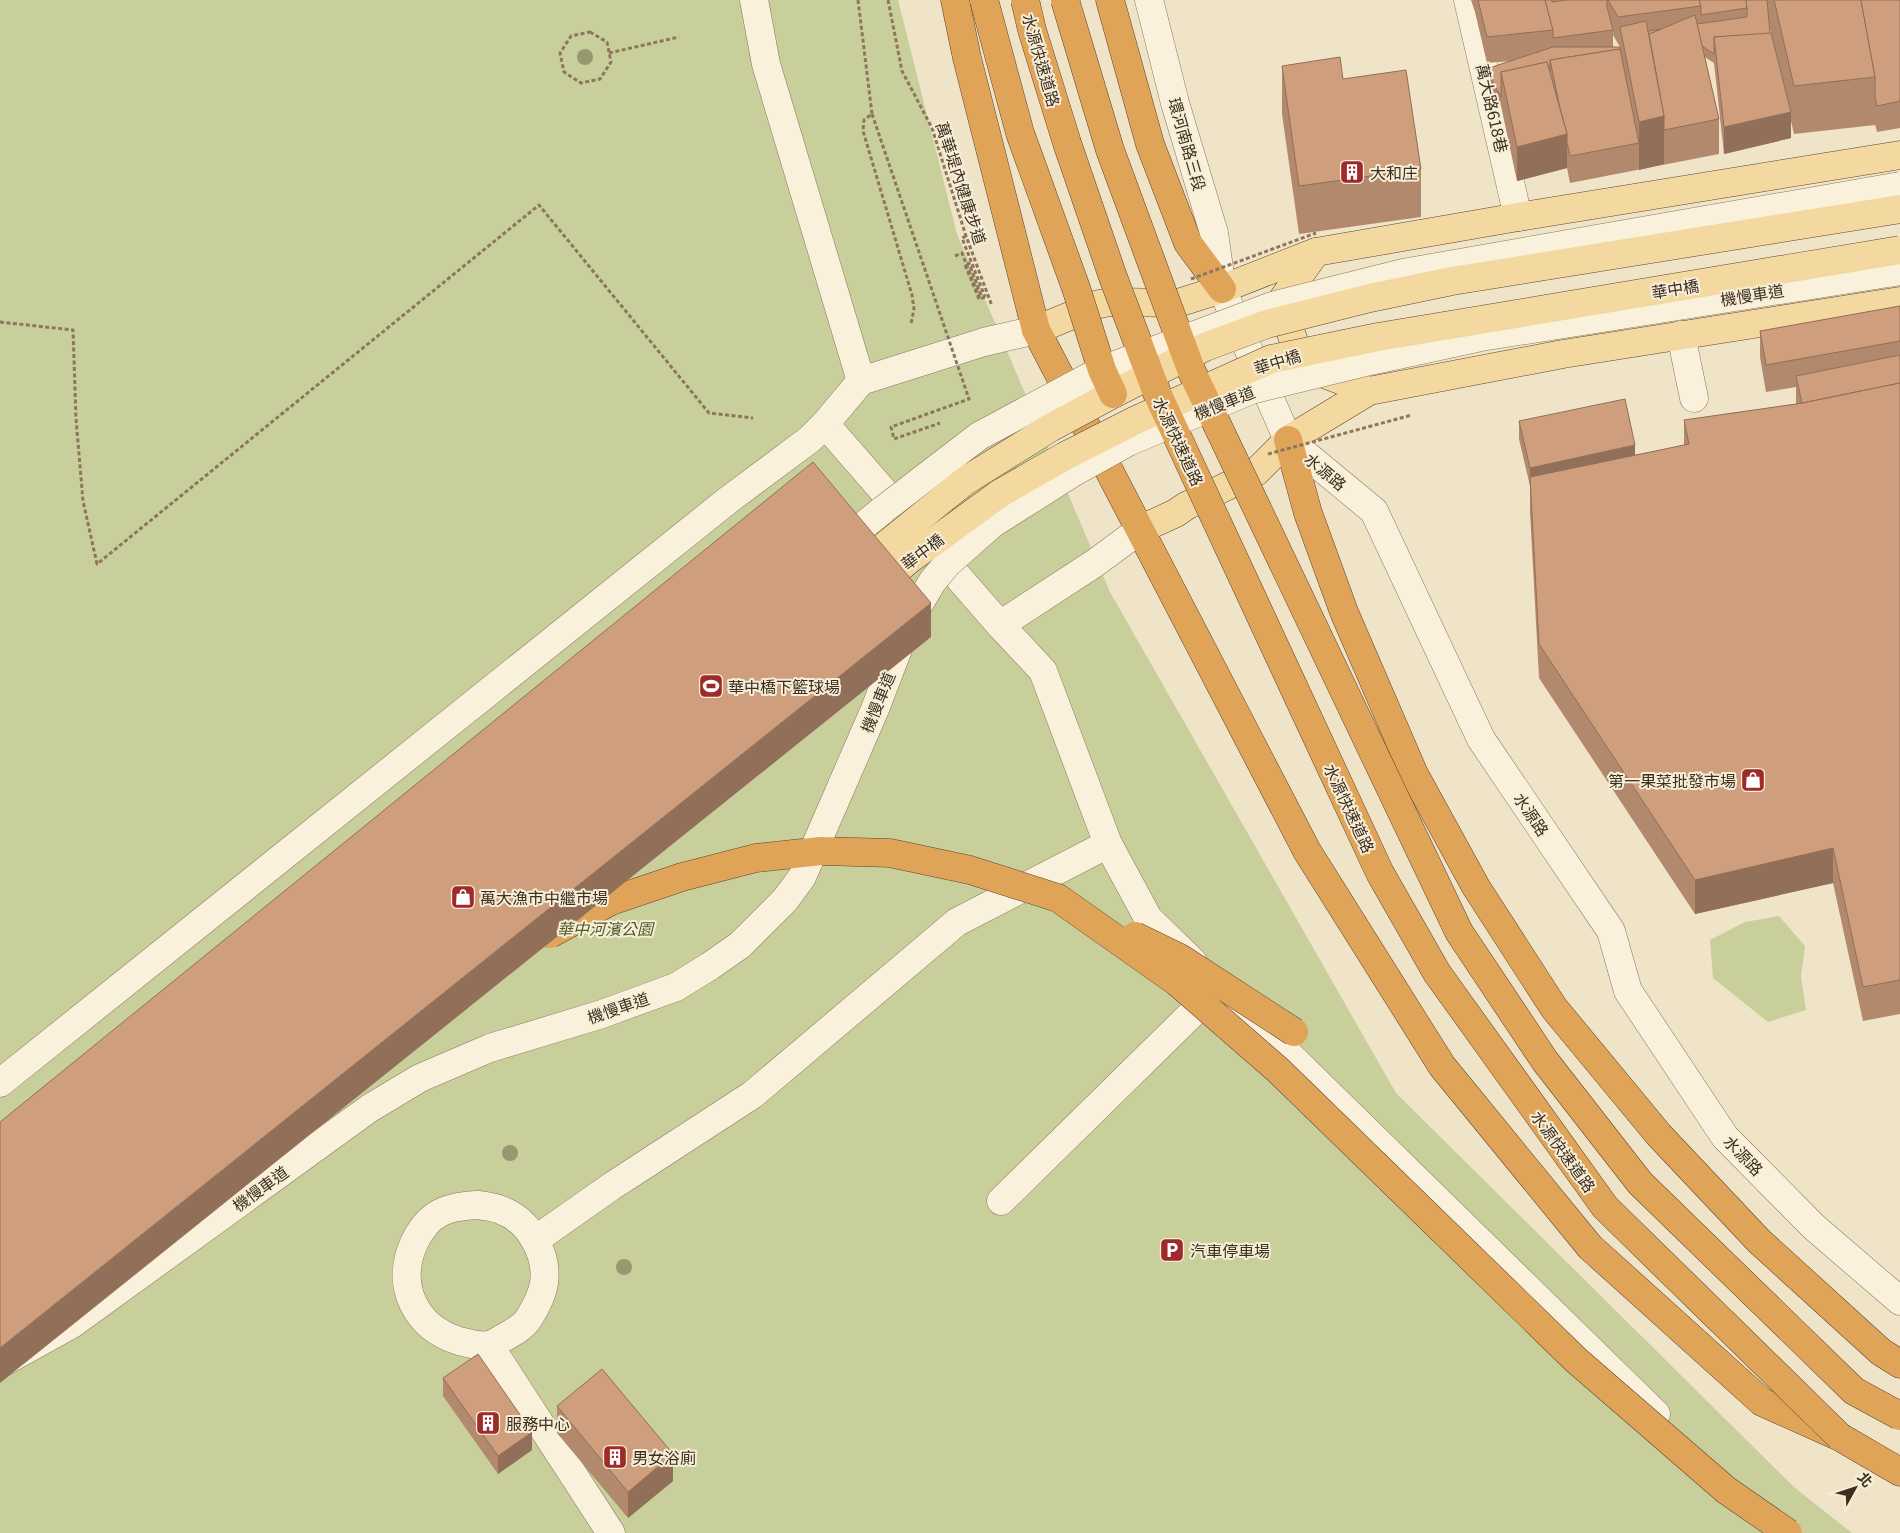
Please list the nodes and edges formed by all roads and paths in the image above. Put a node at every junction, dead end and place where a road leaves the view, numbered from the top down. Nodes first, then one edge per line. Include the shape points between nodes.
1 (754, 0) edge
2 (858, 0) edge
3 (888, 0) edge
4 (955, 0) edge
5 (984, 0) edge
6 (1024, 0) edge
7 (1065, 0) edge
8 (1110, 0) edge
9 (1149, 0) edge
10 (1468, 0) edge
11 (679, 37) dead end
12 (609, 52) junction
13 (872, 114) junction
14 (1900, 155) edge
15 (1900, 186) edge
16 (1900, 209) edge
17 (1518, 217) junction
18 (1314, 224) edge
19 (966, 236) junction
20 (1900, 250) edge
21 (1316, 252) junction
22 (954, 256) dead end
23 (1900, 271) edge
24 (1186, 281) dead end
25 (1222, 289) junction
26 (1028, 298) junction
27 (1900, 301) edge
28 (0, 322) edge
29 (910, 324) dead end
30 (1036, 330) junction
31 (1681, 335) junction
32 (861, 381) junction
33 (1108, 382) junction
34 (1369, 391) junction
35 (1694, 398) dead end
36 (1412, 415) dead end
37 (753, 418) dead end
38 (946, 420) dead end
39 (825, 424) junction
40 (1278, 447) junction
41 (1141, 529) junction
42 (815, 566) edge
43 (1000, 625) junction
44 (1108, 844) junction
45 (1058, 898) junction
46 (529, 948) edge
47 (1219, 987) junction
48 (1294, 1032) dead end
49 (0, 1084) edge
50 (1001, 1201) dead end
51 (536, 1240) junction
52 (1900, 1301) edge
53 (489, 1345) junction
54 (0, 1364) edge
55 (1900, 1364) edge
56 (1900, 1416) edge
57 (1840, 1437) junction
58 (1900, 1472) edge
59 (612, 1533) edge
60 (1776, 1533) edge
61 (1788, 1533) edge

1 - 32 street via 766,64
2 - 13 path
3 - 19 path, 萬華堤內健康步道 via 902,71 932,128
4 - 26 highway
5 - 33 highway, bridge via 1020,133
6 - 57 highway, 水源快速道路, bridge via 1070,152 1156,392 1380,873 1437,973 1605,1208
7 - 56 highway, bridge via 1110,150 1192,372 1459,932 1545,1061 1640,1182 1854,1391
8 - 25 highway via 1150,144 1188,243
9 - 25 street, 環河南路三段 via 1175,103 1214,233
10 - 17 street, 萬大路618巷
11 - 12 path
12 - 12 path via 607,42 590,32 571,36 560,53 564,72 581,83 600,78 611,62
13 - 29 path via 864,120 862,131 912,295 914,309
13 - 38 path, bridge via 969,399 890,428 894,439
14 - 17 main road
15 - 33 street, bridge via 1403,273 1272,306
16 - 33 main road, 華中橋, bridge via 1452,281 1370,298 1267,324
17 - 21 main road
18 - 24 path, bridge via 1316,233
19 - 22 path, bridge via 962,238 985,297 982,298 969,263 965,265 978,299 980,298 970,271 966,262 962,253
19 - 26 path, 萬華堤內健康步道 via 994,312
20 - 33 main road, 華中橋, bridge via 1378,337 1271,360 1136,420 1065,456 999,494 910,559 841,599 966,481 1050,428
21 - 25 main road
21 - 34 main road via 1280,303 1303,366
23 - 54 street, 機慢車道, bridge via 1481,337 1370,361 1251,390 1128,442 1074,472 992,524 932,582 908,623 875,709 802,876 785,900 740,945 676,987 602,1014 490,1048 420,1078 370,1108 72,1324
25 - 30 main road via 1178,302 1099,304
25 - 40 street, 水源路
26 - 30 highway
27 - 31 main road
28 - 37 path via 73,330 83,501 97,564 539,205 709,413
30 - 32 street via 984,342
30 - 41 highway
31 - 34 main road
31 - 35 street
32 - 39 street
33 - 42 street, bridge via 979,436
34 - 40 main road
36 - 40 path, bridge
39 - 43 street
39 - 49 street
40 - 41 main road via 1256,472
40 - 52 street, 水源路 via 1374,511 1481,739 1611,931 1628,991 1725,1136 1814,1227
40 - 55 highway via 1414,774 1476,888 1554,1008 1659,1135 1759,1241 1880,1352
41 - 43 street
41 - 57 highway via 1307,850 1442,1066 1590,1247 1762,1402
43 - 44 street via 1043,671
44 - 47 street via 1148,918
44 - 51 street via 957,922 752,1095
45 - 46 highway, bridge via 970,870 890,853 812,852 756,858 682,877 611,901
45 - 48 highway, bridge via 1180,958
45 - 61 highway, bridge via 1177,982 1278,1070 1576,1360 1726,1490
47 - 50 street
47 - 60 street
51 - 53 street via 543,1261 544,1283 538,1304 526,1323
51 - 53 street via 521,1223 502,1210 478,1205 455,1208 434,1216 417,1236 408,1257 406,1281 413,1304 426,1323 444,1336 465,1343
53 - 59 street
57 - 58 highway, 水源快速道路

